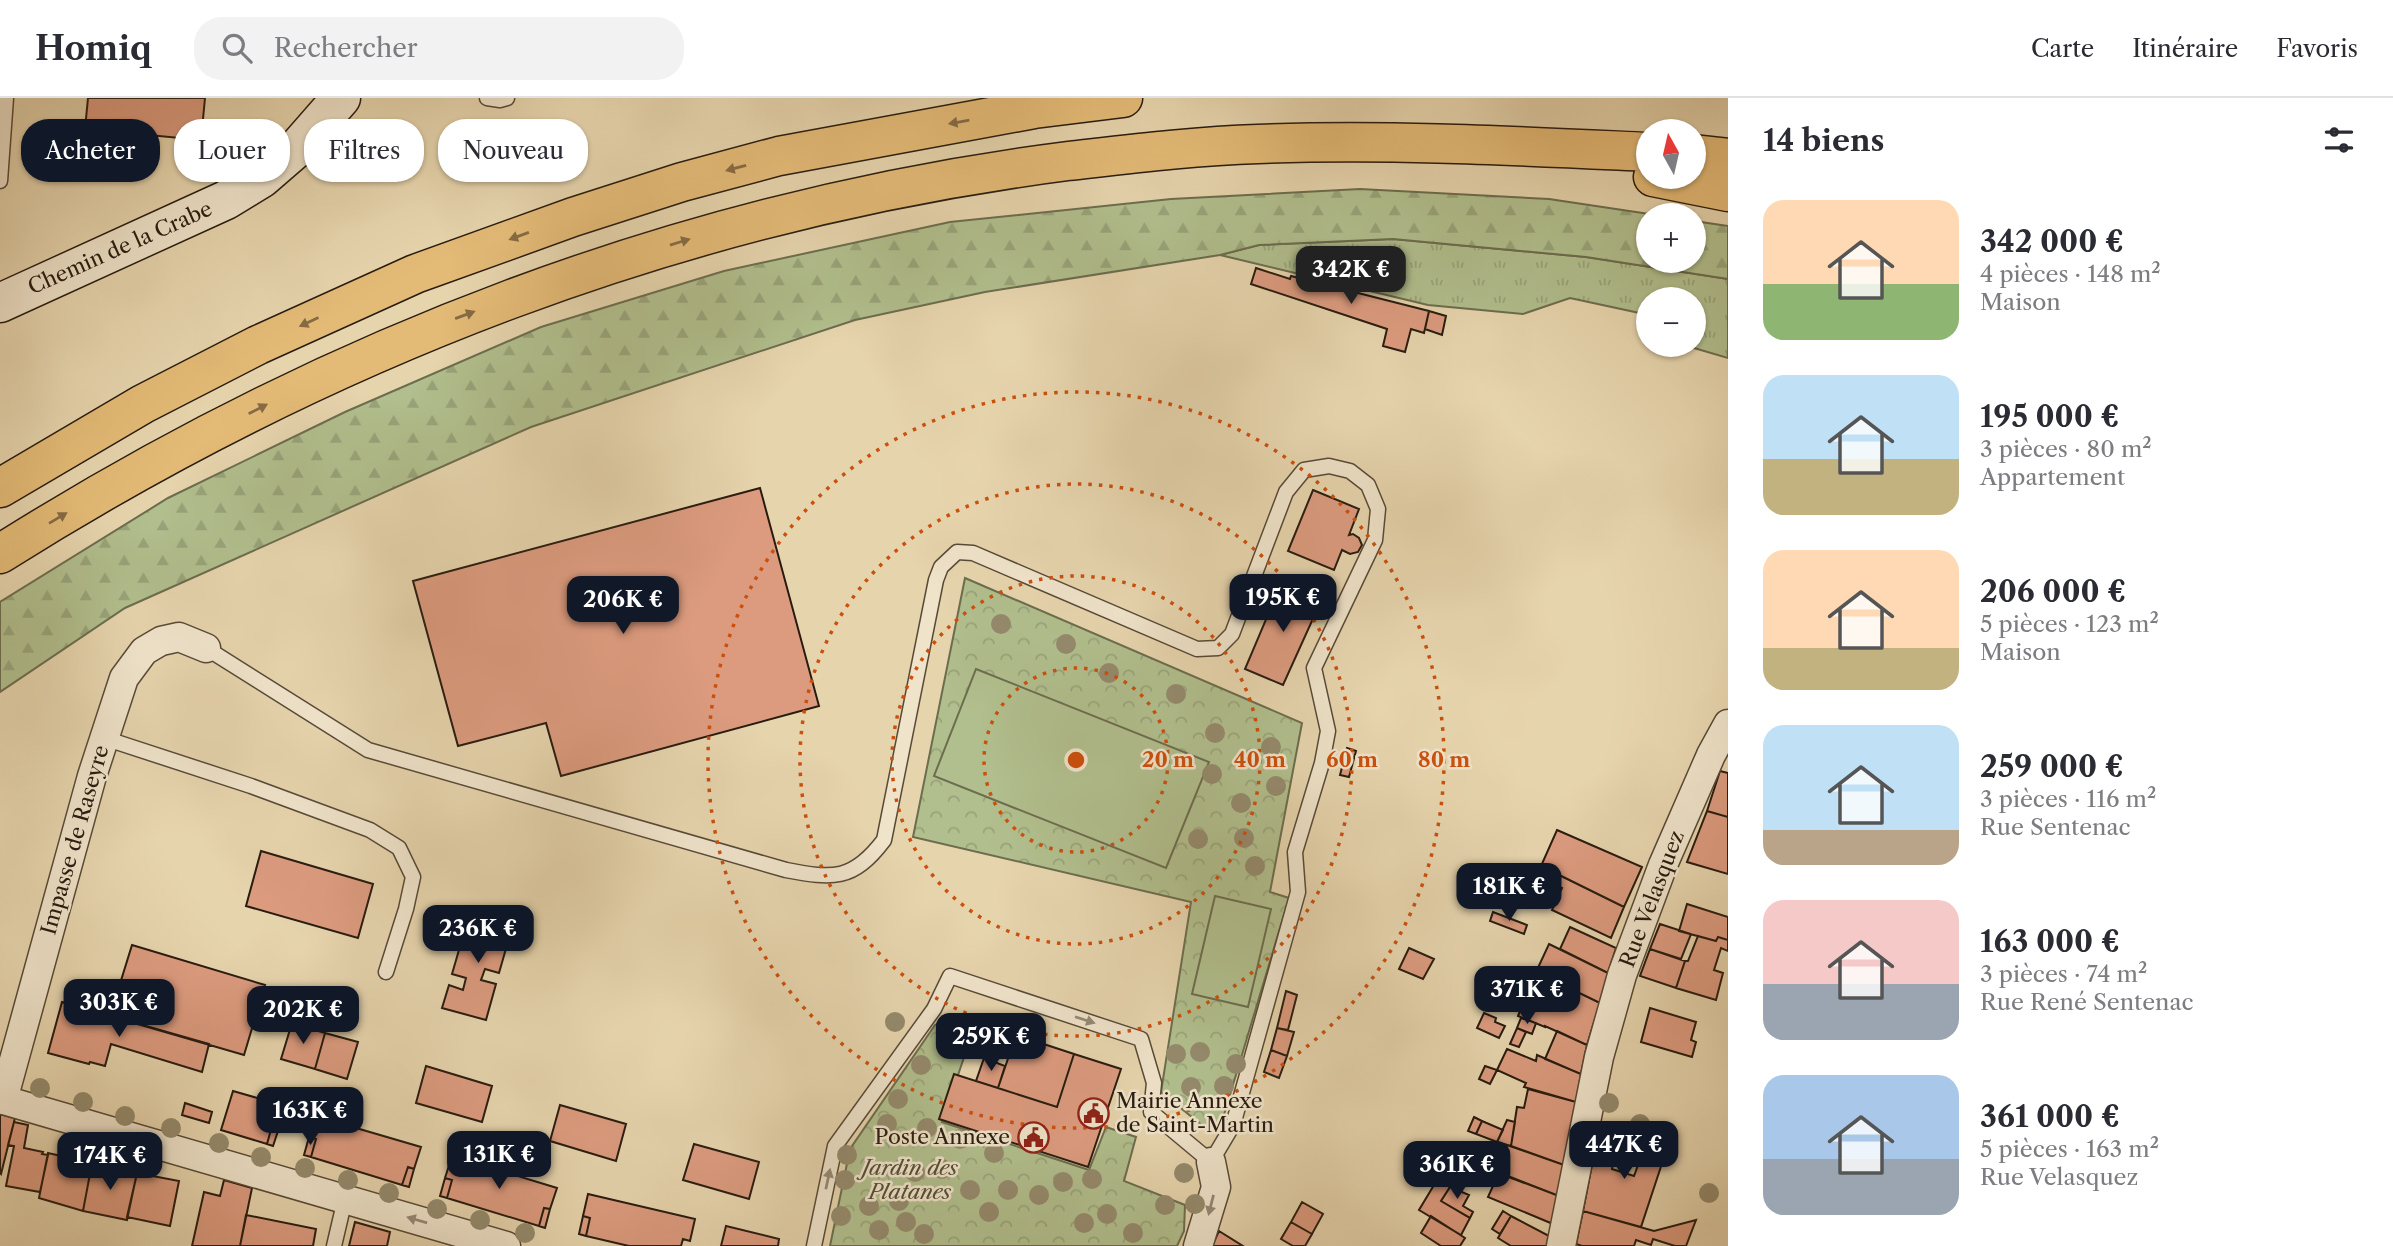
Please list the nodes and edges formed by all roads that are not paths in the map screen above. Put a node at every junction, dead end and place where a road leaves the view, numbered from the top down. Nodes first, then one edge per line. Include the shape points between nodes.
1 (6, 98) edge
2 (487, 98) edge
3 (507, 98) edge
4 (1123, 98) edge
5 (336, 101) edge
6 (1527, 146) junction
7 (1636, 151) edge
8 (1706, 155) edge
9 (1728, 158) edge
10 (1636, 172) edge
11 (0, 181) edge
12 (1706, 187) edge
13 (1728, 192) edge
14 (0, 303) edge
15 (0, 488) edge
16 (0, 554) edge
17 (206, 648) joint
18 (1728, 724) edge
19 (104, 738) junction
20 (386, 972) dead end
21 (1, 1099) edge
22 (1211, 1162) junction
23 (345, 1199) junction
24 (334, 1246) edge
25 (506, 1246) edge
26 (814, 1246) edge
27 (1198, 1246) edge
28 (1561, 1246) edge

1 - 11 lane
2 - 3 lane
4 -> 15 highway via 1034,108 779,156 573,217 415,274 258,345 143,404
5 - 14 street, Chemin de la Crabe via 290,154 226,200
6 - 7 highway
6 - 10 highway
16 -> 6 highway via 184,447 283,396 454,319 602,265 783,214 961,176 1110,156 1388,141
8 - 9 highway
12 - 13 highway
17 - 19 street, Impasse de Raseyre via 178,637 144,651 124,678
17 - 22 lane via 368,750 786,870 842,875 869,860 884,840 936,580 941,567 957,552 973,553 1198,649 1218,648 1232,634 1286,492 1304,470 1329,466 1350,471 1368,485 1378,509 1375,540 1314,668 1328,731 1295,852 1298,892 1233,1125
18 - 28 street, Rue Velasquez via 1663,865 1622,975 1599,1057
19 - 20 lane via 370,830 398,848 413,877
19 - 21 street, Impasse de Raseyre
21 - 23 street
26 -> 22 lane via 835,1146 934,1009 950,976 1141,1039 1154,1083 1151,1112
22 -> 27 street via 1216,1187
23 - 24 lane
25 -> 23 street

